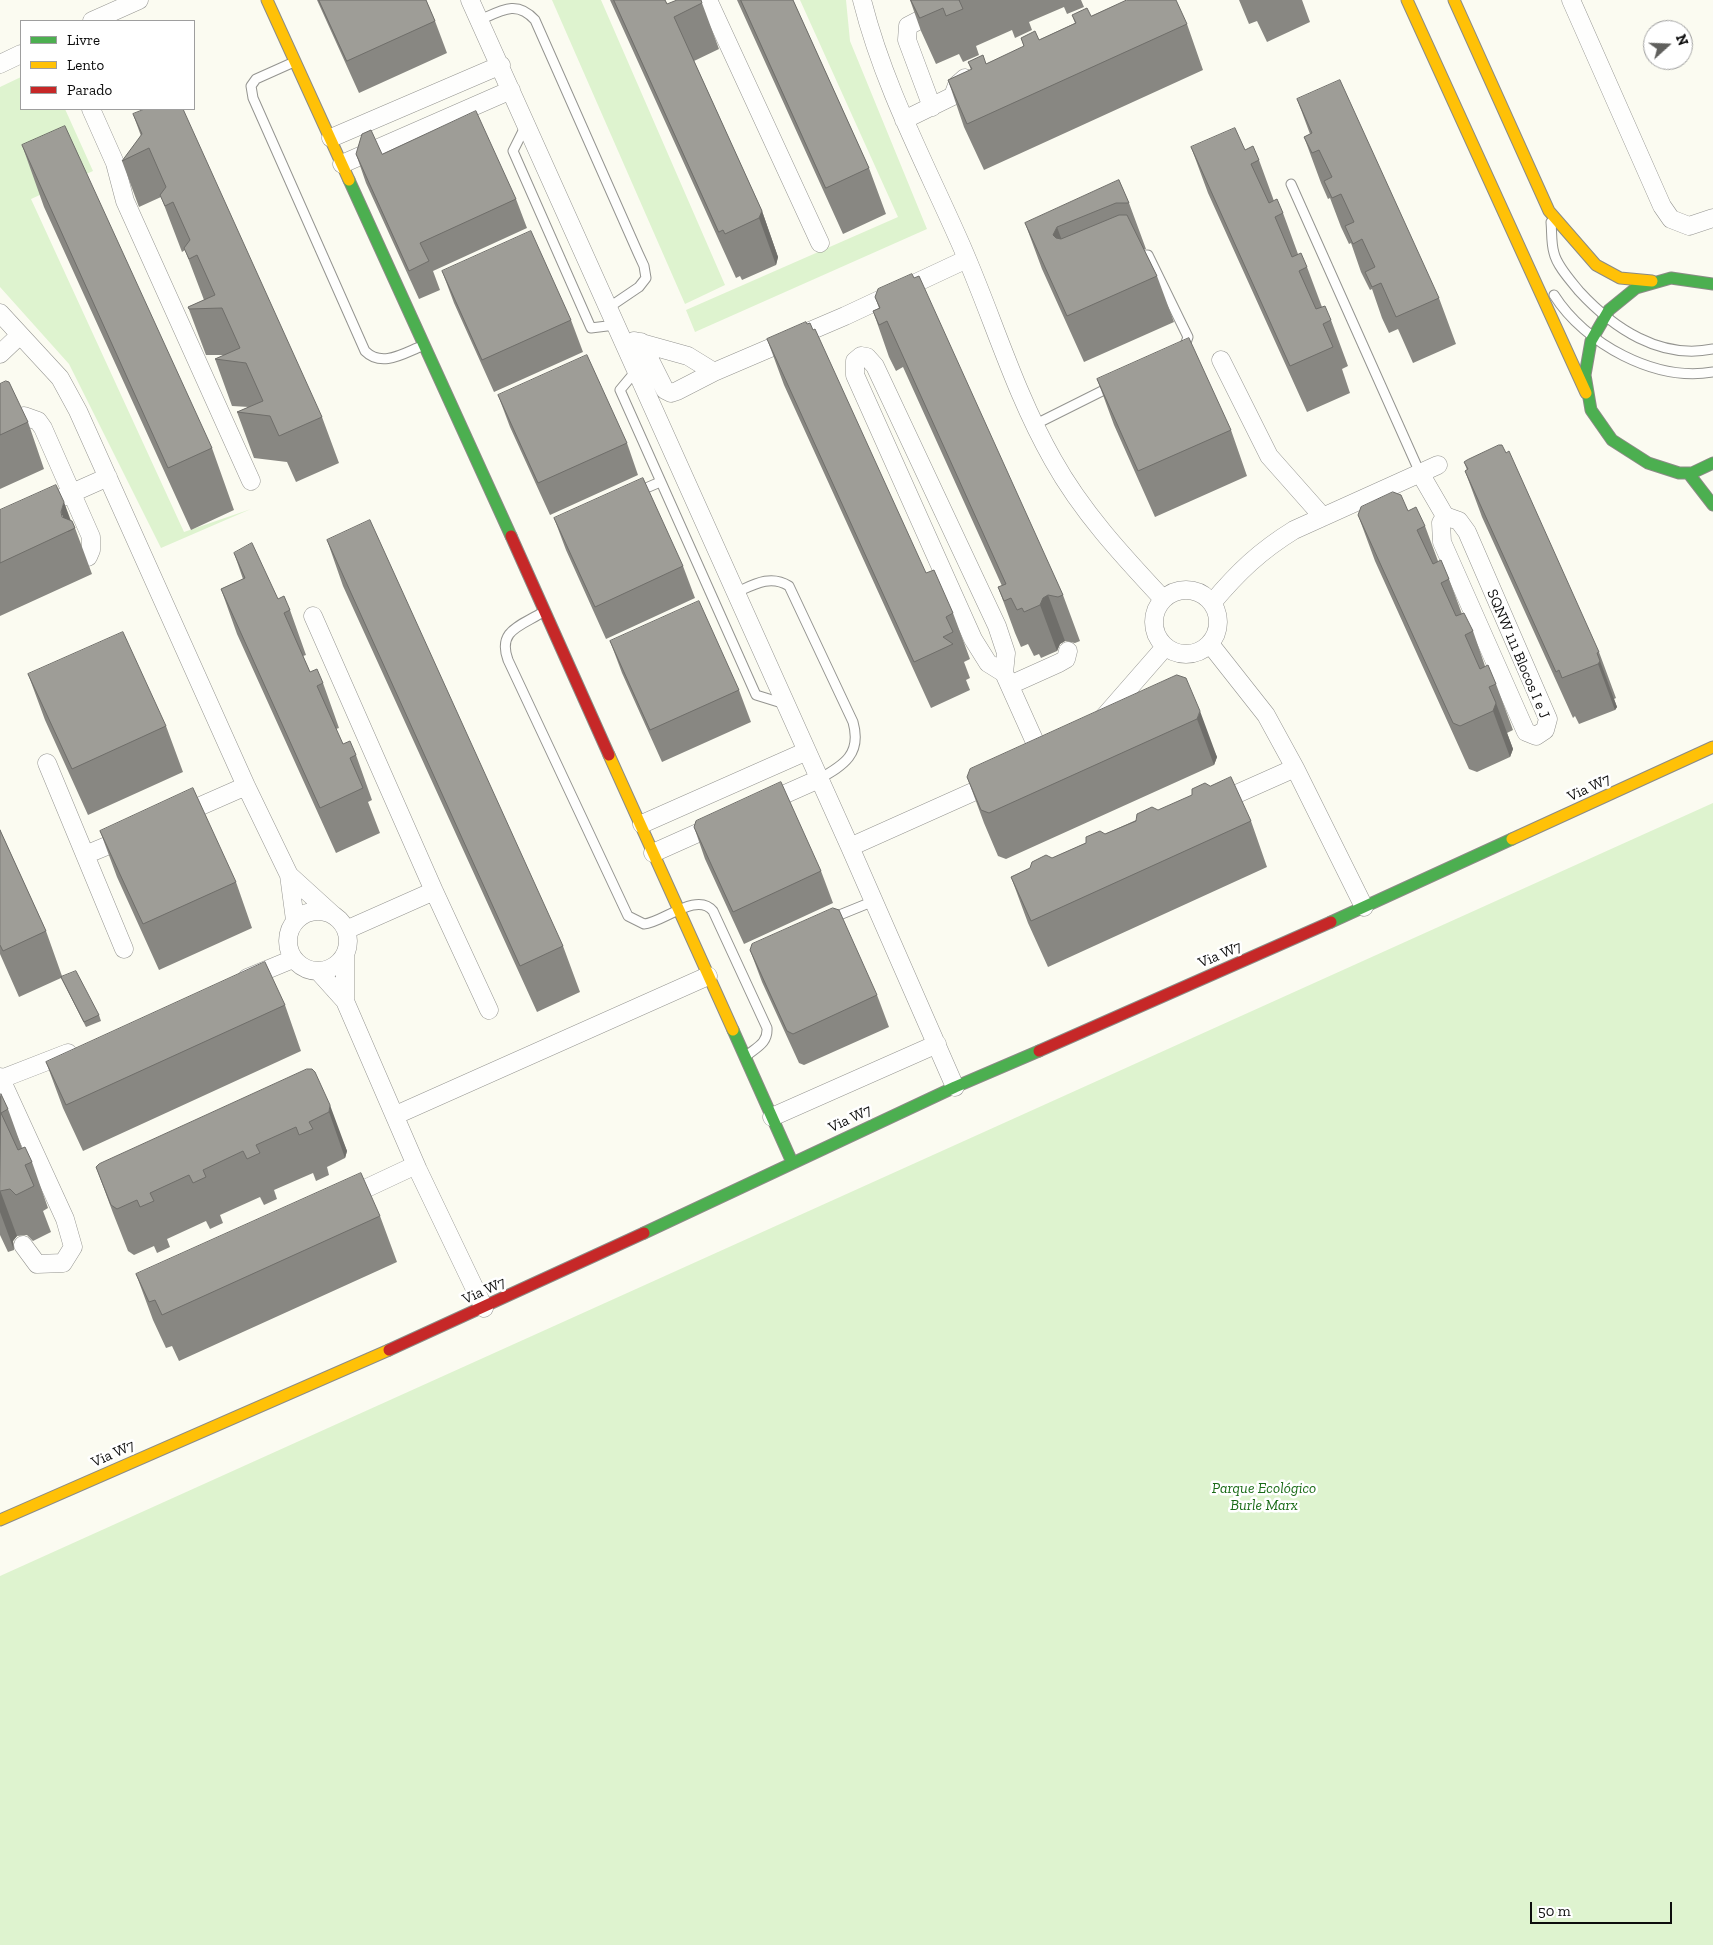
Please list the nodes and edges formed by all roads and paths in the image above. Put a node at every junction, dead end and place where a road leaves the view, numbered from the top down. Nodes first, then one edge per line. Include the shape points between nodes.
1 (140, 0) edge
2 (267, 0) edge
3 (470, 0) edge
4 (708, 0) edge
5 (862, 0) edge
6 (958, 0) edge
7 (1408, 0) edge
8 (1454, 0) edge
9 (1570, 0) edge
10 (94, 20) edge
11 (480, 20) junction
12 (20, 54) edge
13 (296, 60) junction
14 (0, 64) edge
15 (501, 65) junction
16 (981, 70) edge
17 (511, 90) junction
18 (954, 96) junction
19 (972, 99) edge
20 (932, 107) junction
21 (91, 110) edge
22 (904, 120) junction
23 (526, 125) junction
24 (331, 138) junction
25 (342, 164) junction
26 (1291, 184) dead end
27 (1549, 211) junction
28 (1713, 218) edge
29 (820, 244) dead end
30 (967, 259) junction
31 (1127, 259) edge
32 (1524, 261) junction
33 (1654, 281) junction
34 (1713, 284) edge
35 (608, 308) junction
36 (0, 313) edge
37 (1604, 315) junction
38 (618, 332) junction
39 (1592, 335) junction
40 (19, 336) junction
41 (641, 342) junction
42 (424, 345) junction
43 (1713, 349) edge
44 (1178, 351) edge
45 (0, 354) edge
46 (1221, 360) dead end
47 (636, 372) junction
48 (714, 372) junction
49 (1713, 372) edge
50 (1123, 380) edge
51 (1586, 393) junction
52 (24, 416) edge
53 (1034, 425) junction
54 (1713, 463) edge
55 (1438, 465) dead end
56 (1420, 473) junction
57 (1689, 474) junction
58 (108, 477) junction
59 (251, 480) dead end
60 (660, 482) junction
61 (72, 493) junction
62 (624, 498) edge
63 (48, 503) edge
64 (1713, 505) edge
65 (1445, 516) junction
66 (1323, 517) junction
67 (88, 557) dead end
68 (735, 593) junction
69 (1163, 599) junction
70 (1212, 603) junction
71 (545, 611) junction
72 (313, 616) dead end
73 (1210, 644) junction
74 (1165, 647) junction
75 (1068, 651) dead end
76 (1007, 679) junction
77 (785, 704) junction
78 (1094, 727) edge
79 (1713, 747) edge
80 (807, 751) junction
81 (47, 763) dead end
82 (1026, 768) edge
83 (1295, 768) junction
84 (1008, 776) edge
85 (819, 779) junction
86 (246, 786) junction
87 (1217, 803) edge
88 (749, 810) edge
89 (732, 818) edge
90 (166, 821) edge
91 (642, 824) junction
92 (138, 832) edge
93 (850, 847) junction
94 (653, 853) junction
95 (85, 856) junction
96 (289, 875) junction
97 (434, 891) junction
98 (874, 901) junction
99 (1364, 907) junction
100 (678, 909) junction
101 (333, 915) junction
102 (295, 920) junction
103 (820, 923) edge
104 (346, 930) junction
105 (124, 949) dead end
106 (345, 954) junction
107 (293, 959) junction
108 (318, 971) junction
109 (708, 976) junction
110 (230, 985) edge
111 (345, 1001) junction
112 (489, 1010) dead end
113 (937, 1044) junction
114 (84, 1046) edge
115 (745, 1056) junction
116 (0, 1078) edge
117 (955, 1087) junction
118 (396, 1115) junction
119 (772, 1117) junction
120 (792, 1162) junction
121 (416, 1165) junction
122 (348, 1196) edge
123 (23, 1245) dead end
124 (484, 1308) junction
125 (0, 1520) edge

1 - 10 street
2 - 13 street
3 - 11 street
4 - 29 street
5 - 22 street via 871,37
6 - 20 street via 908,26 907,40
7 - 32 street
8 - 27 street
9 - 28 street via 1662,206 1671,219 1688,226
11 - 15 street
11 - 35 lane via 513,6 522,7 535,20 644,266 646,278 639,287
12 - 14 street
13 - 24 street
13 - 42 lane via 256,79 252,86 253,98 361,342 370,356 389,360
15 - 17 street
15 - 24 street
16 - 18 street via 963,79
17 - 23 street
17 - 25 street
18 - 19 street via 965,101
18 - 20 street
20 - 22 street
21 - 59 street via 115,163 125,201
22 - 30 street
23 - 35 street
23 - 38 lane via 513,150 591,328
24 - 25 street
25 - 42 street
26 - 56 lane
27 - 33 street via 1596,265 1620,278
27 - 37 lane via 1554,254 1572,282
30 - 48 street
30 - 53 street
31 - 44 lane via 1148,255 1188,337 1186,347
32 - 39 lane via 1540,274 1559,303
32 - 51 street
33 - 34 street via 1683,278
33 - 37 street via 1626,294
35 - 38 street
36 - 40 street
37 - 39 street
37 - 43 lane via 1626,332 1656,346
38 - 41 street
38 - 47 street
39 - 49 lane via 1617,352 1649,366 1681,374
39 - 51 street via 1584,364
40 - 45 street
40 - 58 street via 60,378
41 - 48 street via 688,356
41 - 48 street via 665,390 677,392
42 - 71 street
46 - 66 street via 1269,456
47 - 60 lane via 620,390
47 - 68 street
50 - 53 lane
51 - 57 street via 1601,429 1629,455 1664,469
52 - 61 street via 38,421 43,428
53 - 69 street via 1074,494 1125,559
54 - 57 street
55 - 56 street
56 - 65 street
56 - 66 street
57 - 64 street
58 - 61 street
58 - 86 street
60 - 62 lane
60 - 77 lane via 756,695
61 - 63 street
61 - 67 street via 91,537
65 - 65 street, SQNW 111 Blocos I e J via 1441,523 1442,542 1526,732 1536,736 1545,730 1548,719 1467,532 1458,521
66 - 70 street via 1294,530 1253,557
68 - 77 street
68 - 85 lane via 769,580 780,580 789,586 848,714 857,736 854,748 838,768
69 - 70 street via 1179,590 1188,590 1206,596
69 - 74 street via 1157,608 1154,624 1158,639
70 - 73 street via 1218,628
71 - 91 street
71 - 100 lane via 505,639 508,660 628,916 637,922 650,924
72 - 97 street
73 - 74 street via 1188,654
73 - 83 street via 1266,715
74 - 78 street via 1132,688
75 - 76 street via 1066,659 1059,663
76 - 76 street via 1006,653 986,600 875,366 867,357 861,356 854,361 855,375 960,613 988,663
76 - 82 street via 1050,756
77 - 80 street
79 - 99 street, Via W7
80 - 85 street
80 - 91 street
81 - 95 street
83 - 87 street
83 - 99 street
84 - 93 street
85 - 88 street
85 - 93 street
86 - 90 street
86 - 96 street
89 - 94 street
91 - 94 street
92 - 95 street
93 - 98 street
94 - 100 street
95 - 105 street
96 - 101 street
96 - 102 street
97 - 104 street
97 - 112 street
98 - 103 lane
98 - 113 street
99 - 117 street, Via W7
100 - 109 street
100 - 115 lane via 699,904 713,911 767,1028 768,1036 763,1043
101 - 102 street via 313,911
101 - 104 street
102 - 107 street via 288,939
104 - 106 street
106 - 108 street via 335,966
106 - 111 street
107 - 108 street via 308,970
107 - 110 street
108 - 111 street
109 - 115 street
109 - 118 street
111 - 118 street
113 - 117 street
113 - 119 street
114 - 116 street
115 - 119 street
116 - 123 street via 65,1219 73,1247 63,1263 37,1264
117 - 120 street, Via W7
118 - 121 street
119 - 120 street
120 - 124 street, Via W7
121 - 122 street
121 - 124 street
124 - 125 street, Via W7

